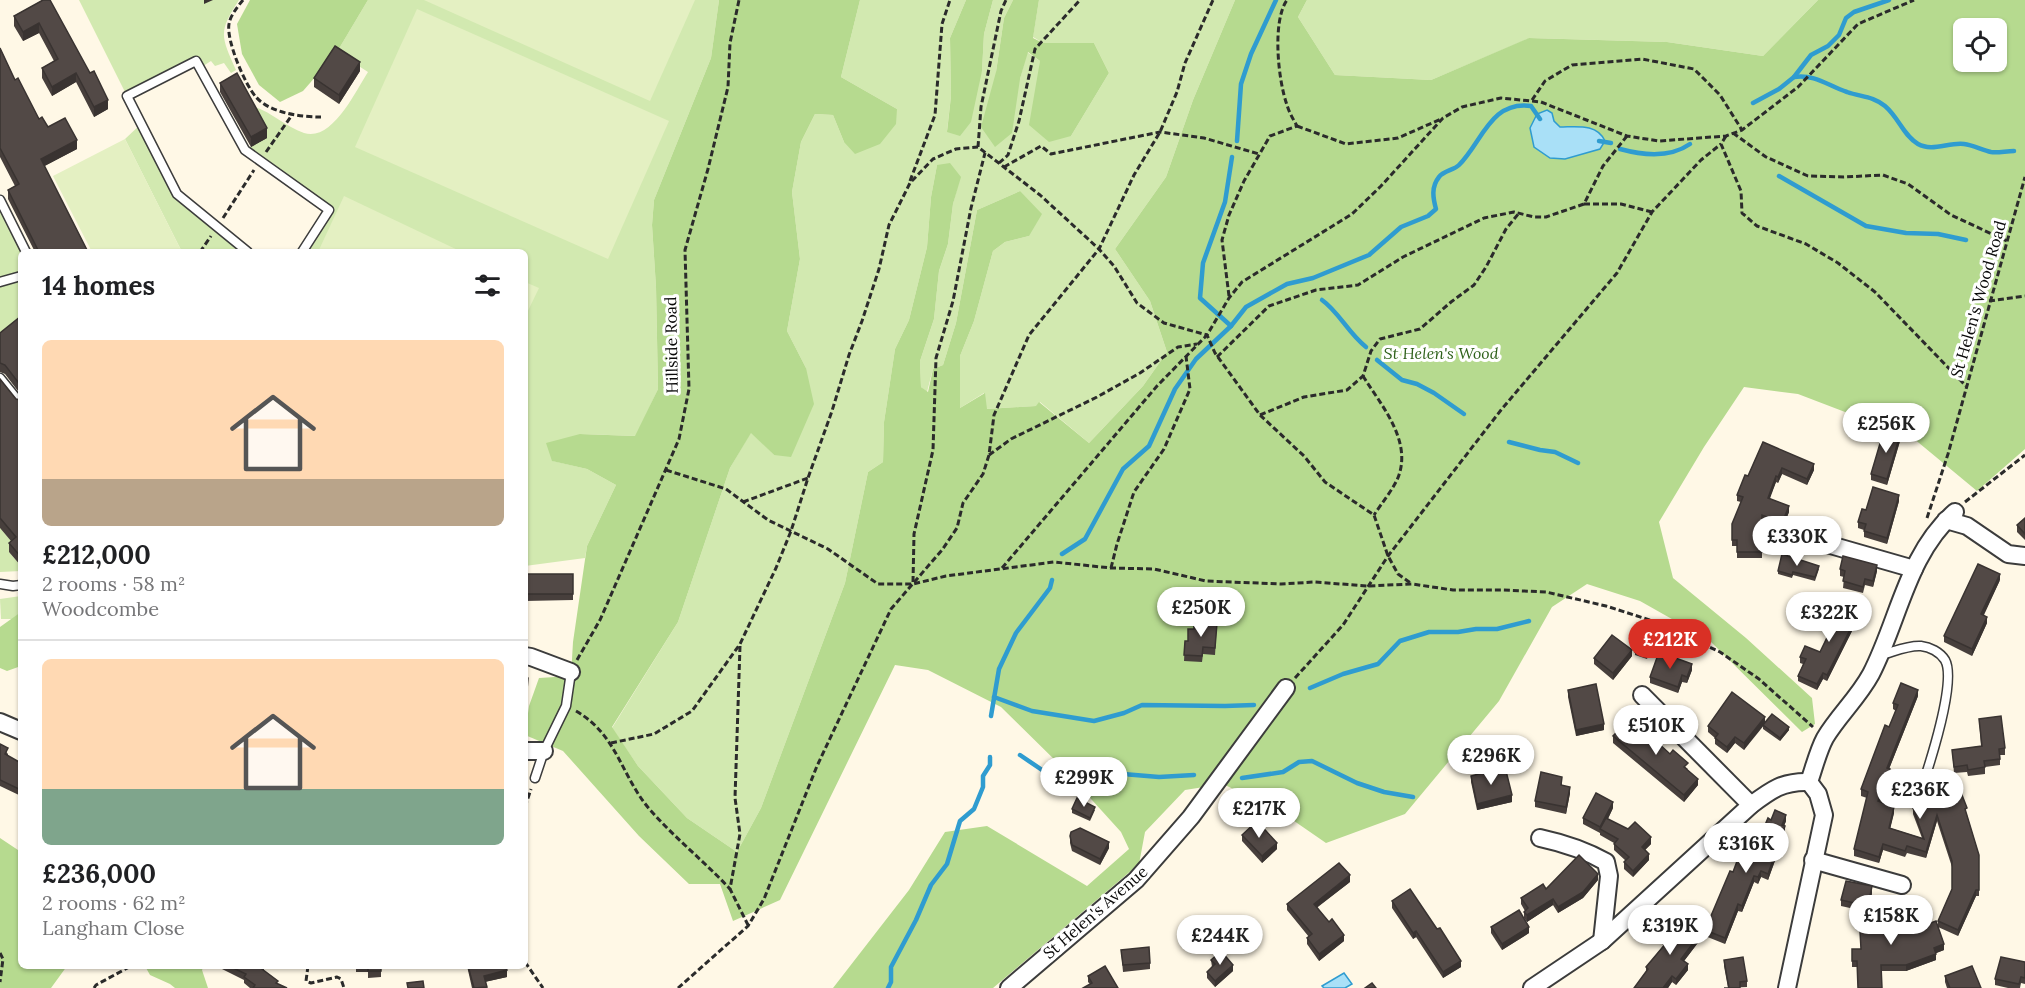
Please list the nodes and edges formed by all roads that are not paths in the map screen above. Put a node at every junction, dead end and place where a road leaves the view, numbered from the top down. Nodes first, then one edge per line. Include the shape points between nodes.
1 (0, 200) edge
2 (24, 249) edge
3 (244, 249) edge
4 (304, 249) edge
5 (18, 277) edge
6 (0, 282) edge
7 (0, 378) edge
8 (18, 400) edge
9 (1799, 536) dead end
10 (2025, 556) edge
11 (1914, 569) junction
12 (0, 584) edge
13 (18, 585) edge
14 (528, 656) edge
15 (1880, 656) junction
16 (571, 672) joint
17 (1286, 688) road end
18 (1642, 695) dead end
19 (0, 722) edge
20 (18, 730) edge
21 (528, 751) edge
22 (544, 751) junction
23 (535, 778) road end
24 (1809, 782) junction
25 (1921, 790) dead end
26 (1751, 805) junction
27 (1540, 838) dead end
28 (1813, 860) junction
29 (1902, 885) dead end
30 (1602, 941) junction
31 (1009, 988) edge
32 (1532, 988) edge
33 (1787, 988) edge

1 - 2 lane
3 - 4 lane via 177,194 127,96 196,61 245,150 329,210
5 - 6 lane
7 - 8 lane
9 - 11 street
10 - 11 street via 2008,555 1951,516 1928,543
11 - 15 street
12 - 13 lane
14 - 16 street
15 - 24 street via 1869,678 1825,738
15 - 25 lane via 1922,646 1935,650 1947,668 1942,720
16 - 22 lane via 566,706
17 - 31 street, St Helen's Avenue via 1191,817 1136,880
18 - 26 street
19 - 20 street
21 - 22 street
22 - 23 lane
24 - 26 street via 1793,781 1773,788
24 - 28 street via 1818,794 1824,815
26 - 30 street
27 - 30 street via 1561,842 1606,862 1609,876
28 - 29 street
28 - 33 street
30 - 32 street

